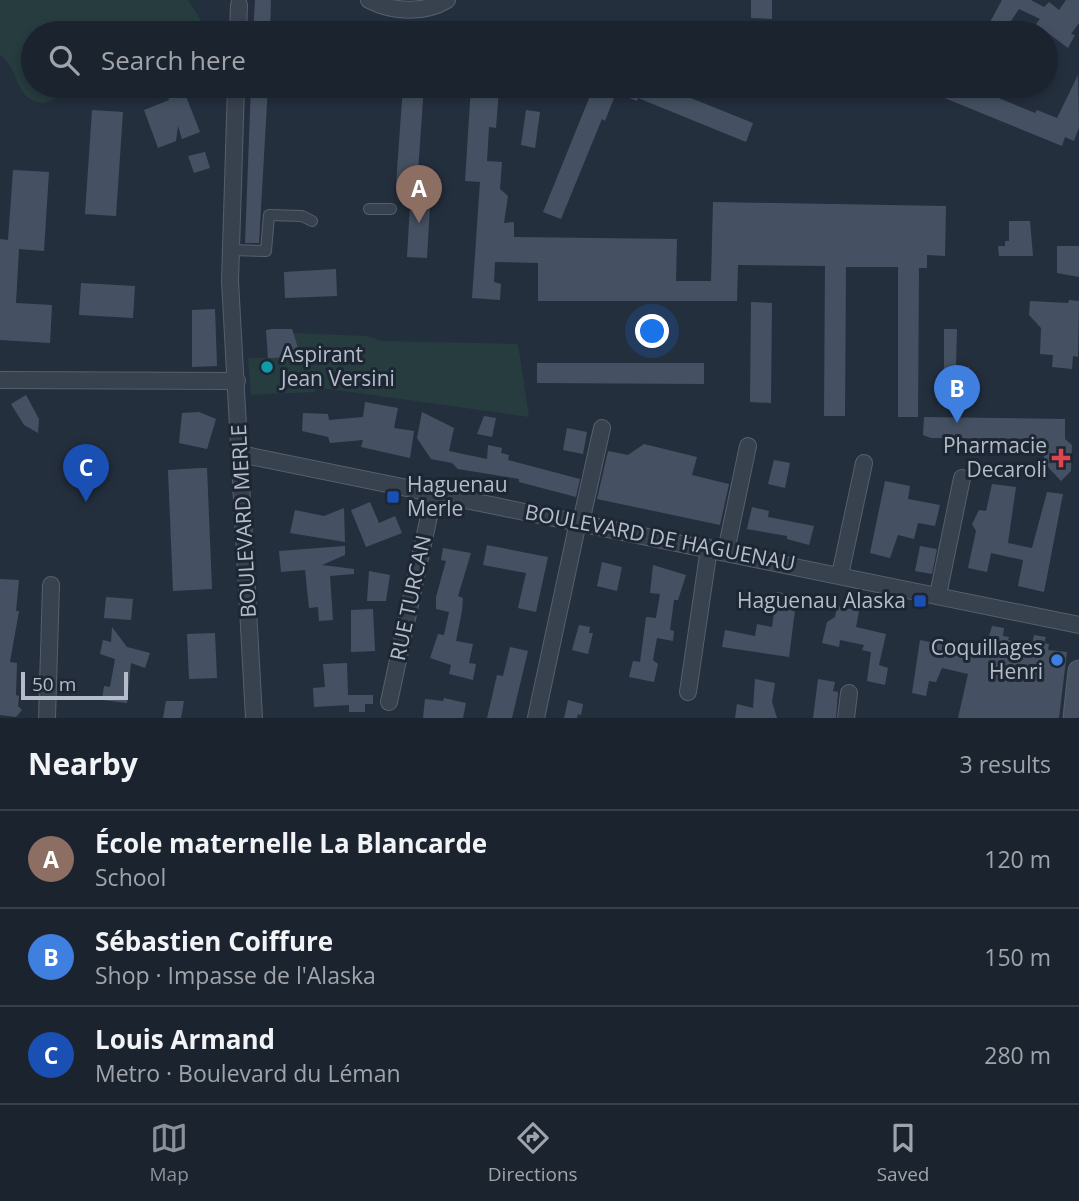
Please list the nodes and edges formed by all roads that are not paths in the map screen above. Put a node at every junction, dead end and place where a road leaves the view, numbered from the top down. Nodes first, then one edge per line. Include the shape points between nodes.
1 (369, 0) edge
2 (447, 0) edge
3 (239, 5) dead end
4 (238, 21) edge
5 (236, 98) edge
6 (369, 209) dead end
7 (391, 209) dead end
8 (312, 221) dead end
9 (231, 250) junction
10 (0, 380) edge
11 (237, 381) junction
12 (603, 428) dead end
13 (748, 446) dead end
14 (240, 454) junction
15 (864, 463) dead end
16 (962, 478) dead end
17 (434, 493) junction
18 (580, 522) junction
19 (718, 549) junction
20 (840, 575) junction
21 (51, 585) dead end
22 (938, 595) junction
23 (1079, 625) edge
24 (1079, 671) edge
25 (688, 692) dead end
26 (849, 693) dead end
27 (388, 702) dead end
28 (47, 718) edge
29 (254, 718) edge
30 (536, 718) edge
31 (845, 718) edge
32 (1074, 718) edge

1 - 2 street via 386,9 406,10
3 - 4 street
5 - 9 street, BOULEVARD MERLE
6 - 7 street
8 - 9 street via 302,216 269,215 266,251
9 - 11 street, BOULEVARD MERLE
10 - 11 street
11 - 14 street, BOULEVARD MERLE
12 - 18 street
13 - 19 street
14 - 17 street, BOULEVARD DE HAGUENAU
14 - 29 street, BOULEVARD MERLE
15 - 20 street
16 - 22 street
17 - 18 street, BOULEVARD DE HAGUENAU
17 - 27 street, RUE TURCAN
18 - 19 street, BOULEVARD DE HAGUENAU
18 - 30 street
19 - 20 street, BOULEVARD DE HAGUENAU
19 - 25 street
20 - 22 street, BOULEVARD DE HAGUENAU
21 - 28 street
22 - 23 street, BOULEVARD DE HAGUENAU
24 - 32 main road
26 - 31 street

